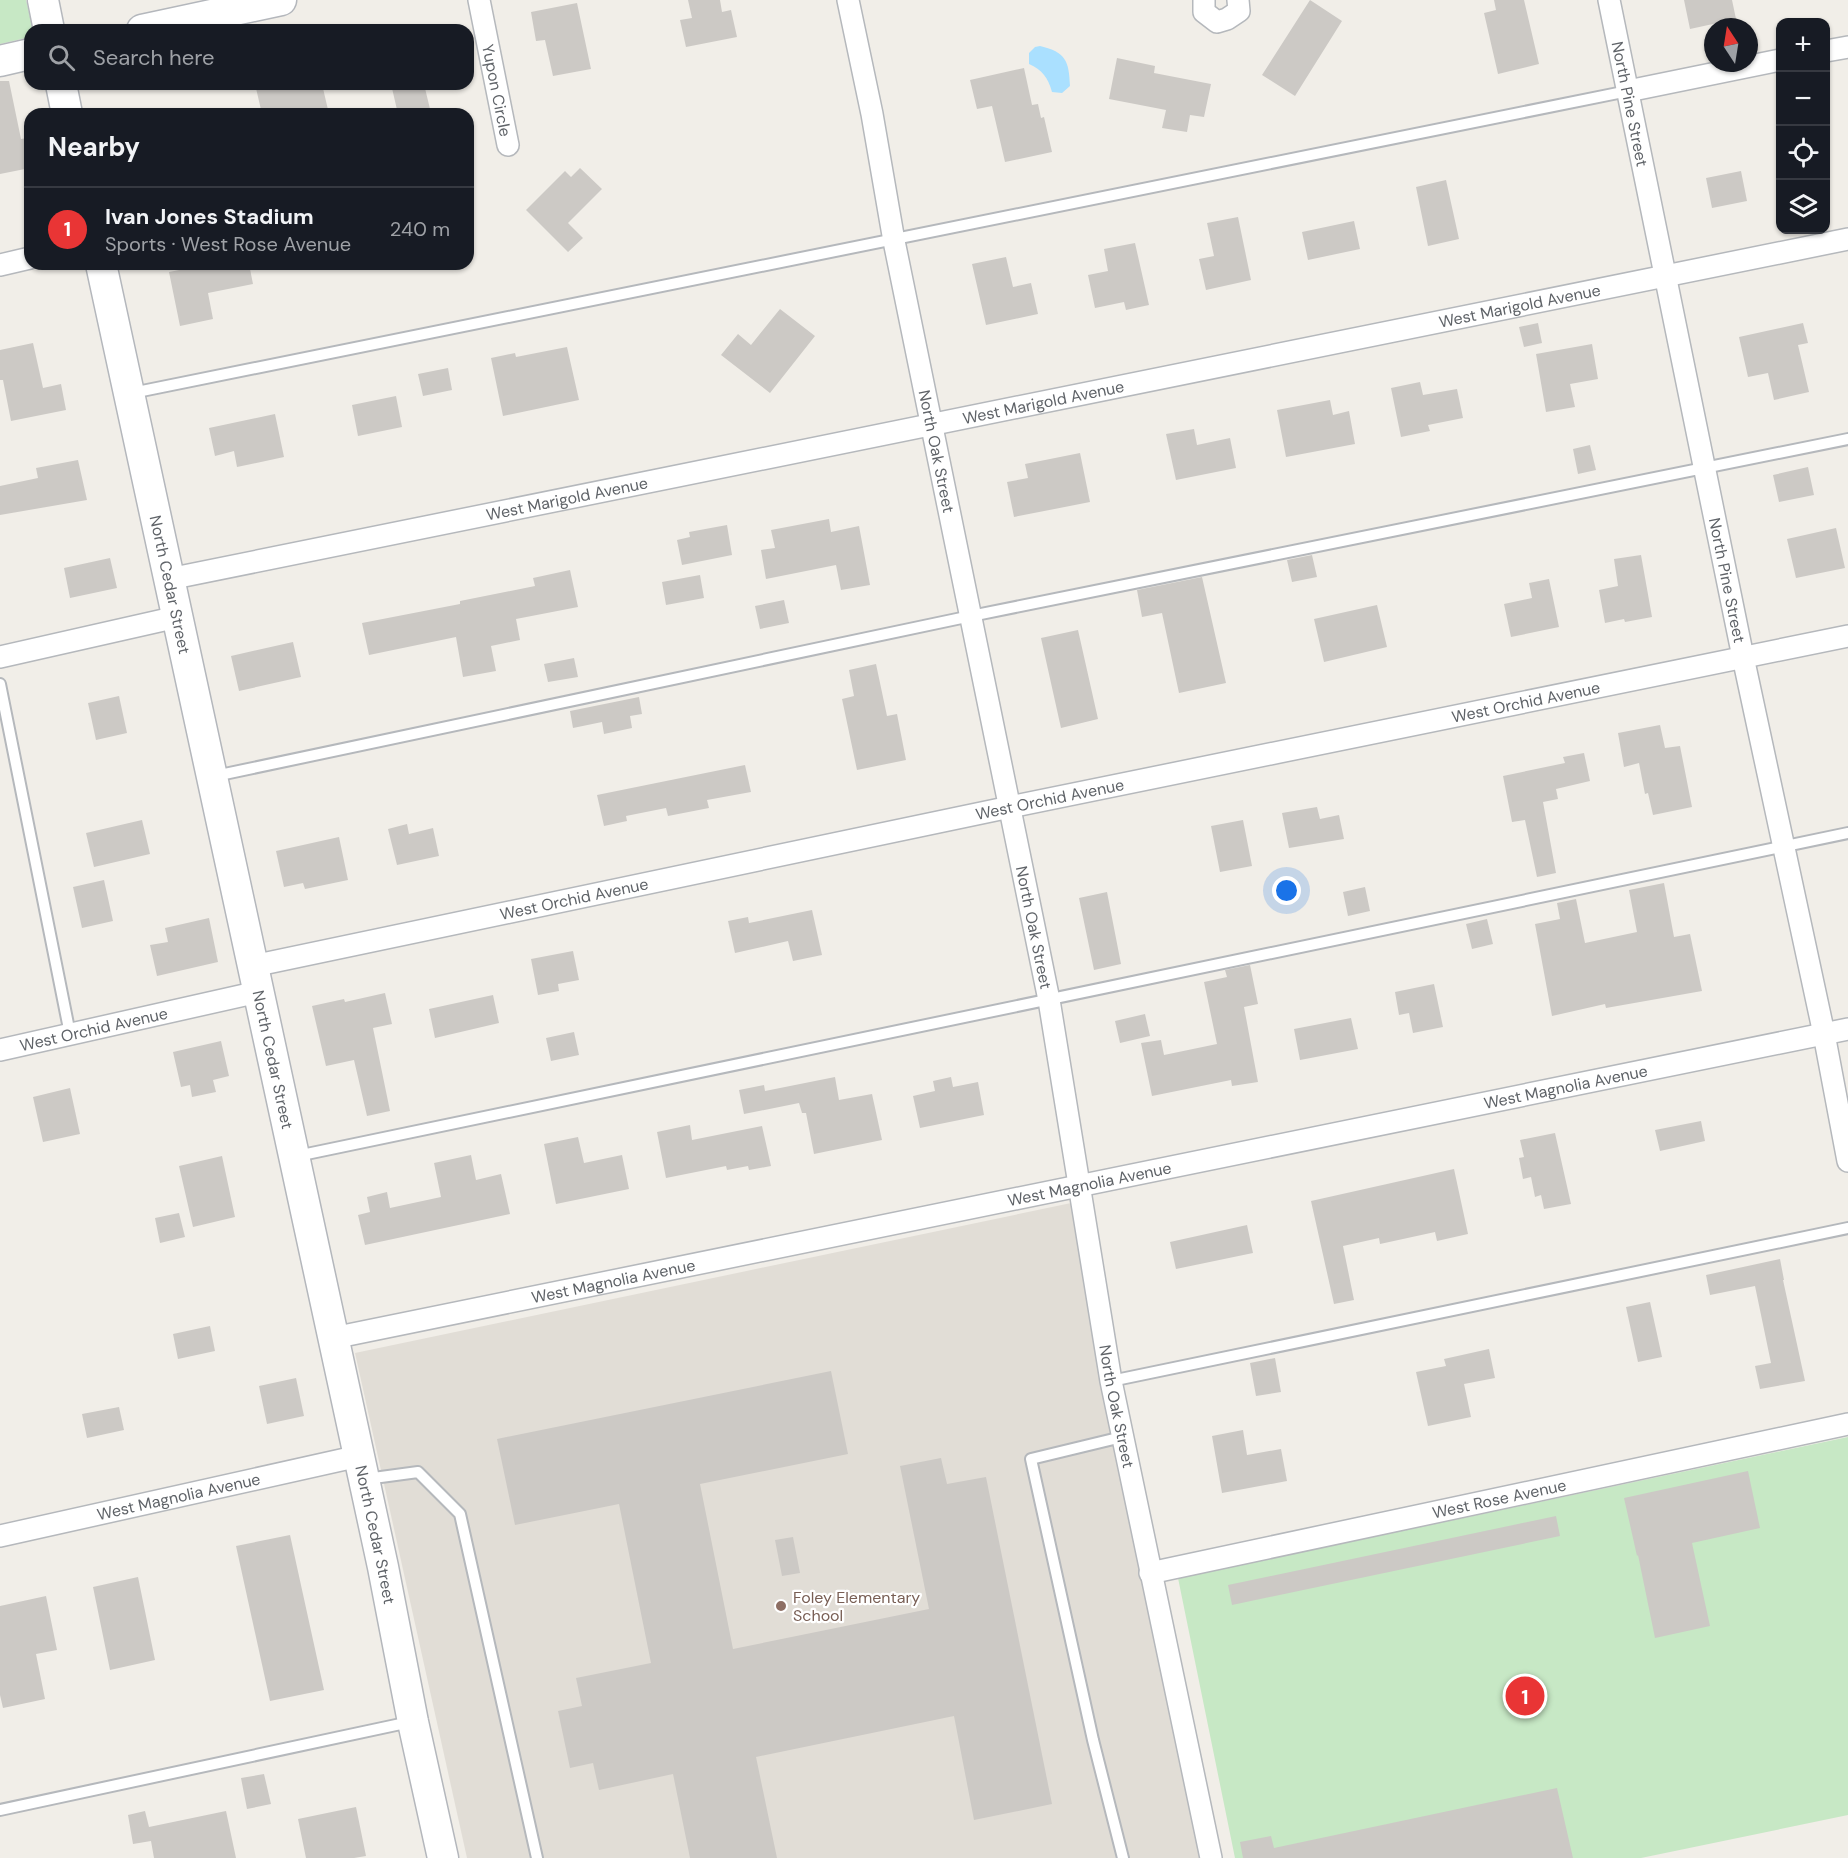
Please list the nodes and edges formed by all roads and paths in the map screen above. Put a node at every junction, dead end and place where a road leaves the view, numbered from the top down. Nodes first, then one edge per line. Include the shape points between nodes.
1 (43, 0) edge
2 (281, 0) edge
3 (478, 0) edge
4 (848, 0) edge
5 (1204, 0) edge
6 (1238, 0) edge
7 (1609, 0) edge
8 (48, 24) edge
9 (170, 24) edge
10 (1848, 47) edge
11 (1830, 50) edge
12 (24, 55) edge
13 (0, 61) edge
14 (1776, 61) edge
15 (61, 90) edge
16 (1628, 91) junction
17 (66, 108) edge
18 (508, 146) dead end
19 (1848, 239) edge
20 (894, 241) junction
21 (24, 259) edge
22 (0, 265) edge
23 (102, 270) edge
24 (1665, 276) junction
25 (129, 394) junction
26 (932, 424) junction
27 (1848, 439) edge
28 (1705, 468) junction
29 (169, 579) junction
30 (970, 616) junction
31 (177, 617) junction
32 (1848, 636) edge
33 (0, 657) edge
34 (1743, 657) junction
35 (0, 684) edge
36 (212, 776) junction
37 (1010, 807) junction
38 (1848, 833) edge
39 (1785, 846) junction
40 (255, 979) junction
41 (1049, 1000) junction
42 (1848, 1029) edge
43 (70, 1034) junction
44 (1824, 1034) junction
45 (0, 1050) edge
46 (294, 1157) junction
47 (1848, 1161) edge
48 (1078, 1185) junction
49 (1848, 1228) edge
50 (333, 1338) junction
51 (1111, 1381) junction
52 (1848, 1425) edge
53 (1122, 1437) junction
54 (361, 1468) junction
55 (0, 1536) edge
56 (1150, 1573) junction
57 (413, 1722) junction
58 (0, 1810) edge
59 (443, 1858) edge
60 (537, 1858) edge
61 (1123, 1858) edge
62 (1211, 1858) edge

1 - 8 street
2 - 9 street
3 - 18 street, Yupon Circle
4 - 20 street, North Oak Street
5 - 6 street via 1204,12 1217,22 1239,11
7 - 16 street, North Pine Street
10 - 11 street
12 - 13 street
14 - 16 street
15 - 17 street
16 - 20 lane
16 - 24 street, North Pine Street
19 - 24 street, West Marigold Avenue
20 - 25 lane
20 - 26 street, North Oak Street
21 - 22 street
23 - 25 street, North Cedar Street
24 - 26 street, West Marigold Avenue
24 - 28 street, North Pine Street
25 - 29 street, North Cedar Street
26 - 29 street, West Marigold Avenue
26 - 30 street, North Oak Street
27 - 28 lane
28 - 30 lane
28 - 34 street, North Pine Street
29 - 31 street, North Cedar Street
30 - 36 lane
30 - 37 street, North Oak Street
31 - 33 street
31 - 36 street, North Cedar Street
32 - 34 street, West Orchid Avenue
34 - 37 street, West Orchid Avenue
34 - 39 street, North Pine Street
35 - 43 lane
36 - 40 street, North Cedar Street
37 - 40 street, West Orchid Avenue
37 - 41 street, North Oak Street
38 - 39 lane
39 - 41 lane
39 - 44 street, North Pine Street
40 - 43 street, West Orchid Avenue
40 - 46 street, North Cedar Street
41 - 46 lane
41 - 48 street, North Oak Street
42 - 44 street, West Magnolia Avenue
43 - 45 street, West Orchid Avenue
44 - 47 street, North Pine Street
44 - 48 street, West Magnolia Avenue
46 - 50 street, North Cedar Street
48 - 50 street, West Magnolia Avenue
48 - 51 street, North Oak Street
49 - 51 lane
50 - 54 street, North Cedar Street
51 - 53 street, North Oak Street
52 - 56 street, West Rose Avenue
53 - 56 street, North Oak Street
53 - 61 lane via 1031,1460
54 - 55 street, West Magnolia Avenue
54 - 57 street, North Cedar Street
54 - 60 lane via 418,1472 460,1514
56 - 62 street, North Oak Street
57 - 58 lane
57 - 59 street, North Cedar Street

